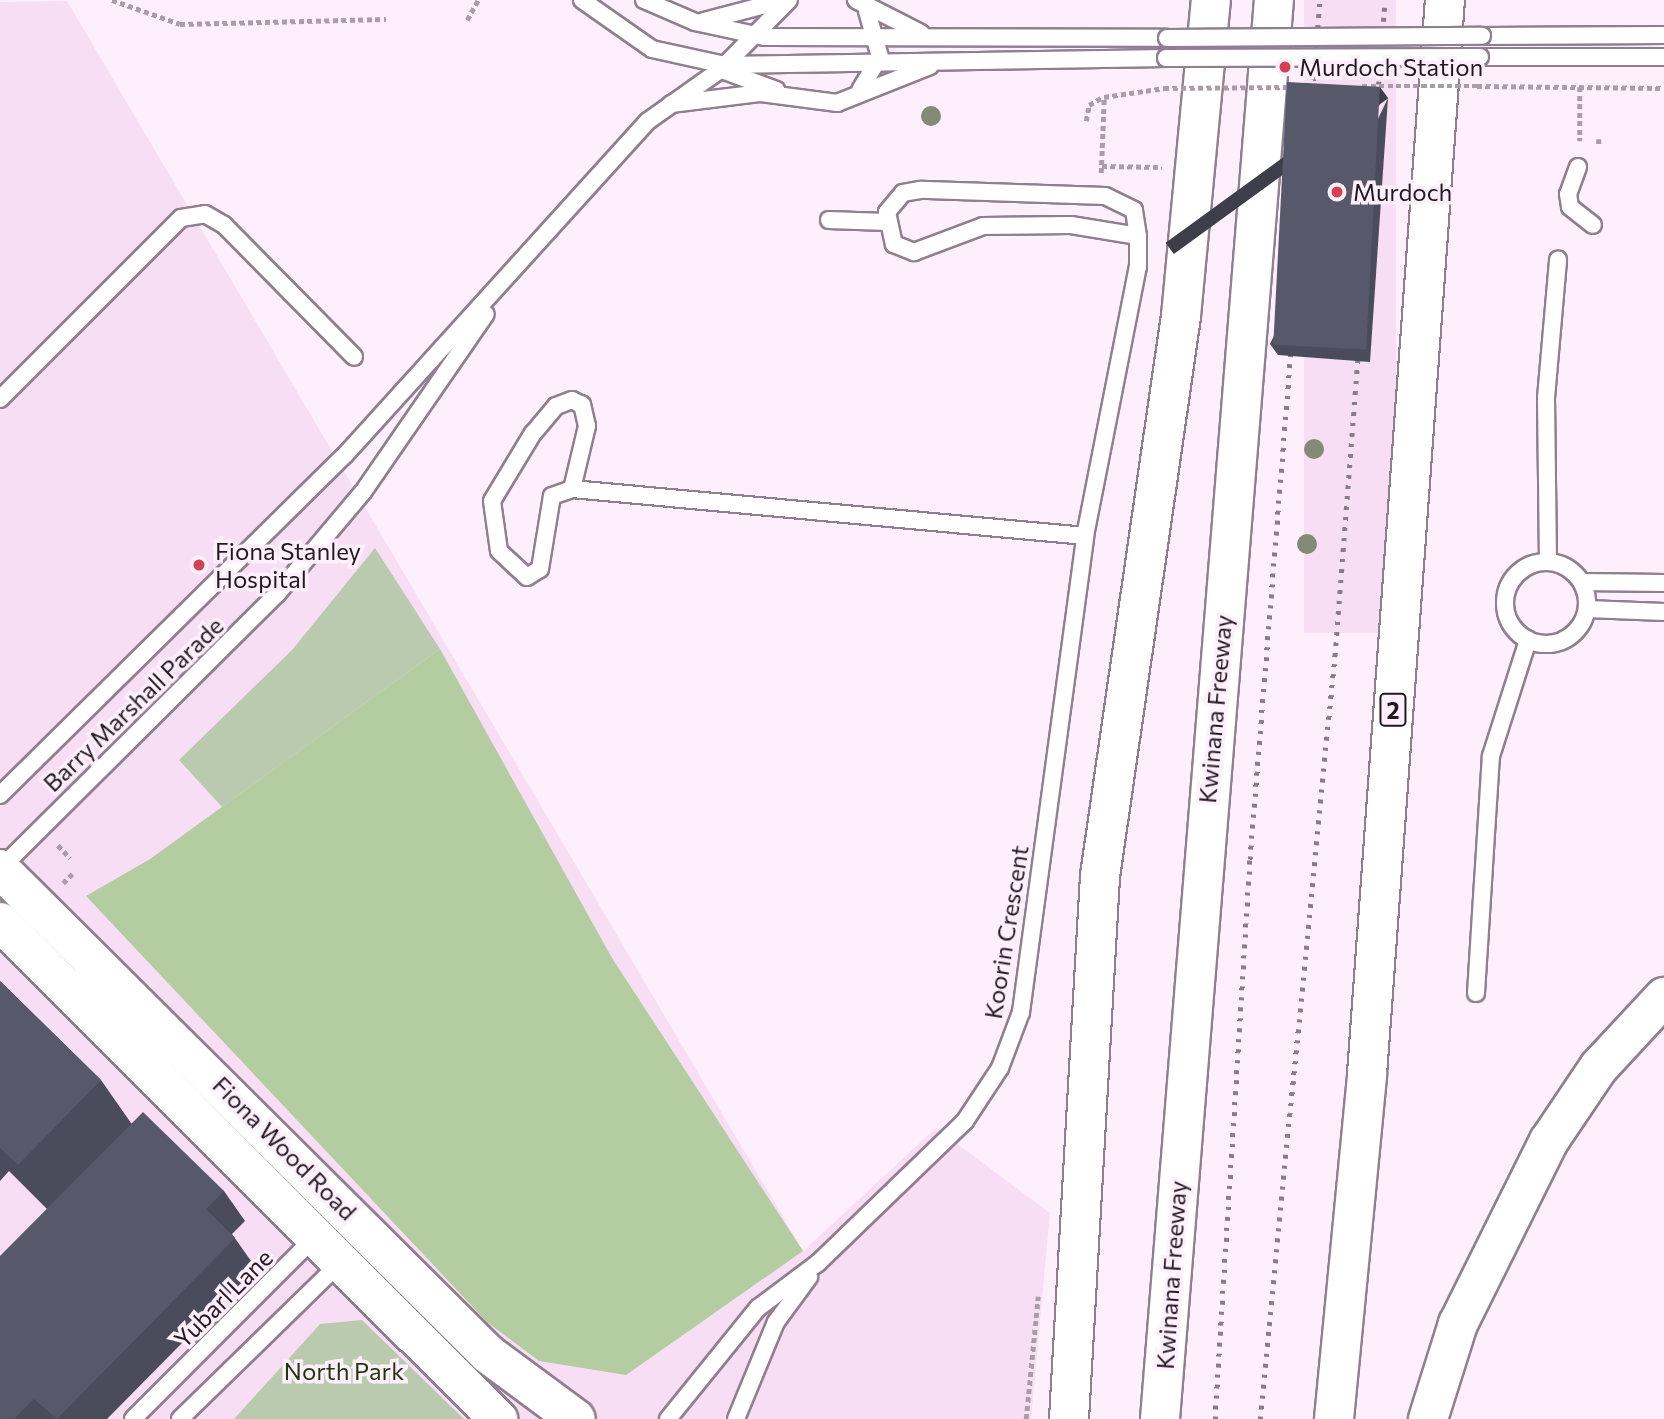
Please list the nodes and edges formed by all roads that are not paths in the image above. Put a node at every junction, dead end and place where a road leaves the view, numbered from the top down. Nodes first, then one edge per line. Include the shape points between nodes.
1 (582, 0) edge
2 (644, 0) edge
3 (786, 0) edge
4 (1211, 0) edge
5 (1274, 0) edge
6 (1445, 0) edge
7 (862, 5) edge
8 (695, 22) junction
9 (764, 31) junction
10 (1664, 35) edge
11 (880, 39) junction
12 (943, 39) junction
13 (1664, 57) edge
14 (945, 61) junction
15 (878, 62) junction
16 (768, 66) junction
17 (723, 67) junction
18 (852, 96) junction
19 (797, 99) junction
20 (668, 104) junction
21 (1578, 167) dead end
22 (829, 220) dead end
23 (886, 222) junction
24 (1592, 225) dead end
25 (1138, 236) junction
26 (1558, 260) dead end
27 (520, 266) junction
28 (354, 357) dead end
29 (0, 399) edge
30 (572, 489) junction
31 (1085, 536) junction
32 (1548, 562) junction
33 (1581, 582) junction
34 (1664, 583) edge
35 (1587, 609) junction
36 (1664, 612) edge
37 (1528, 640) junction
38 (0, 795) edge
39 (0, 869) edge
40 (0, 922) edge
41 (1476, 993) dead end
42 (1664, 997) edge
43 (357, 1220) junction
44 (329, 1249) junction
45 (818, 1263) junction
46 (132, 1419) edge
47 (180, 1419) edge
48 (498, 1419) edge
49 (576, 1419) edge
50 (668, 1419) edge
51 (736, 1419) edge
52 (1069, 1419) edge
53 (1160, 1419) edge
54 (1334, 1419) edge
55 (1428, 1419) edge

1 - 17 lane via 652,49
2 - 8 lane
3 - 8 lane
3 - 9 lane, Barry Marshall Parade
4 - 52 main road via 1181,316 1100,876
5 - 53 main road, Kwinana Freeway
6 - 54 main road, 2 via 1367,1074
7 - 11 lane
7 - 12 lane
8 - 9 lane
9 - 11 lane
9 - 16 lane
9 - 17 lane, Barry Marshall Parade
10 - 12 lane, bridge
11 - 12 lane
11 - 15 lane
13 - 14 lane, bridge
14 - 15 lane
14 - 18 lane
15 - 16 lane
15 - 18 lane
16 - 17 lane
16 - 19 lane
17 - 19 lane
17 - 20 lane, Barry Marshall Parade
18 - 19 lane via 837,103
19 - 20 lane via 761,93
20 - 27 lane, Barry Marshall Parade via 580,191
21 - 24 lane via 1567,194 1570,207
22 - 23 lane
23 - 25 lane via 894,244 914,252 983,226 1070,225
23 - 25 lane via 892,204 912,191 1098,196 1135,210
25 - 31 lane, Koorin Crescent via 1138,267
26 - 32 lane via 1546,398
27 - 38 lane, Barry Marshall Parade via 345,456
27 - 39 lane, Barry Marshall Parade via 363,492 277,594
28 - 29 lane via 225,225 205,214 181,218
30 - 30 lane via 587,426 582,405 572,400 556,406 533,433 492,501 499,551 527,577 540,569 552,496
30 - 31 lane
31 - 45 lane, Koorin Crescent via 1021,1012 1004,1057 965,1121
32 - 33 lane
32 - 37 lane via 1522,570 1507,593 1509,620
33 - 34 lane
33 - 35 lane
35 - 36 lane
35 - 37 lane via 1565,640
37 - 41 lane via 1491,756
39 - 43 main road, Fiona Wood Road
40 - 44 main road, Fiona Wood Road
42 - 55 main road via 1599,1068 1549,1142 1458,1324
43 - 44 lane, Yubarl Lane
43 - 44 lane, Yubarl Lane
43 - 49 main road, Fiona Wood Road via 488,1354
44 - 46 lane, Yubarl Lane
44 - 47 lane, Yubarl Lane
44 - 48 main road, Fiona Wood Road
45 - 50 lane, Koorin Crescent via 758,1308
45 - 51 lane, Koorin Crescent via 776,1322

